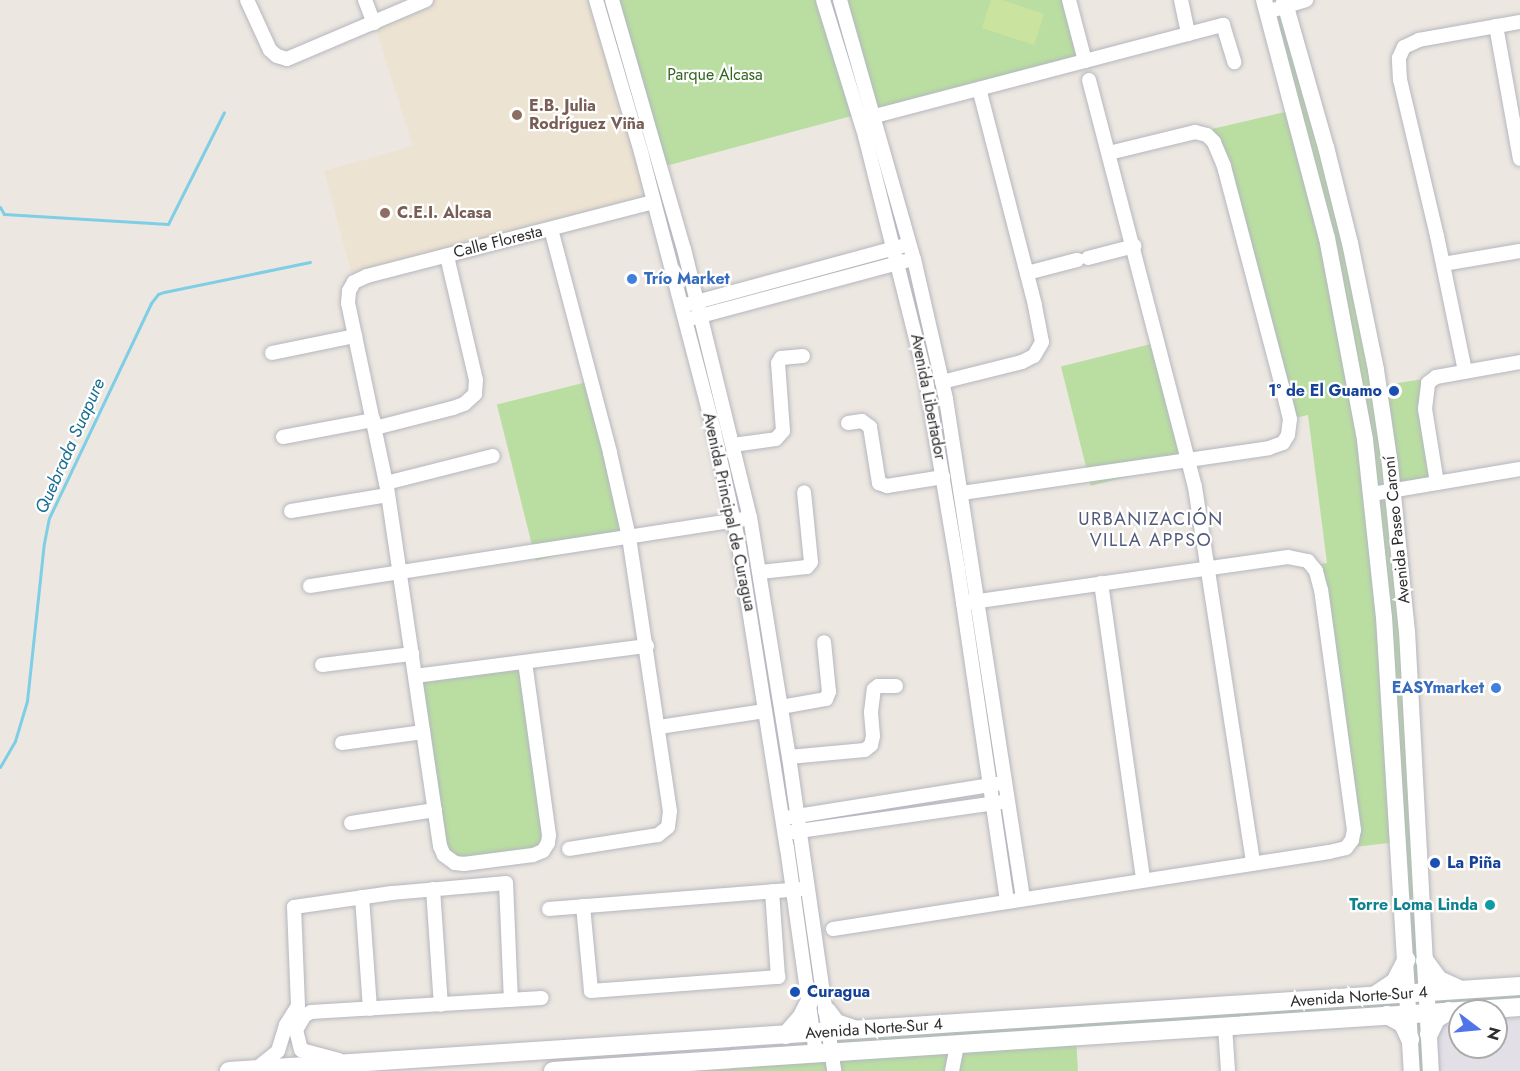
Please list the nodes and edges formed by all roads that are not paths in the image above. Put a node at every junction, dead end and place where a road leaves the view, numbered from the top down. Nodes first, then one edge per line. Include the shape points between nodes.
1 (247, 0) edge
2 (365, 0) edge
3 (426, 0) edge
4 (596, 0) edge
5 (612, 0) edge
6 (823, 0) edge
7 (840, 0) edge
8 (1069, 0) edge
9 (1180, 0) edge
10 (1306, 0) edge
11 (1285, 3) edge
12 (1265, 6) edge
13 (1520, 22) edge
14 (374, 23) junction
15 (1496, 26) junction
16 (1188, 34) junction
17 (1085, 61) junction
18 (1234, 62) dead end
19 (1089, 80) dead end
20 (979, 89) junction
21 (875, 116) junction
22 (1109, 153) junction
23 (1520, 159) edge
24 (654, 202) junction
25 (551, 229) junction
26 (910, 244) junction
27 (1134, 246) junction
28 (894, 248) junction
29 (1520, 251) edge
30 (447, 256) junction
31 (914, 259) junction
32 (898, 263) junction
33 (1443, 264) junction
34 (1027, 273) junction
35 (697, 301) junction
36 (681, 306) junction
37 (700, 316) junction
38 (685, 320) junction
39 (355, 336) junction
40 (272, 353) dead end
41 (803, 356) dead end
42 (1520, 362) edge
43 (1465, 371) junction
44 (942, 382) junction
45 (848, 423) dead end
46 (374, 424) junction
47 (283, 437) dead end
48 (733, 445) junction
49 (493, 456) dead end
50 (1189, 461) junction
51 (1520, 469) edge
52 (943, 477) junction
53 (1437, 483) junction
54 (387, 489) junction
55 (1394, 491) junction
56 (804, 492) dead end
57 (962, 493) junction
58 (1372, 494) junction
59 (291, 511) dead end
60 (750, 517) junction
61 (734, 520) junction
62 (629, 537) junction
63 (1207, 568) junction
64 (400, 572) junction
65 (760, 572) junction
66 (1101, 583) junction
67 (310, 586) dead end
68 (979, 601) junction
69 (963, 603) junction
70 (824, 642) dead end
71 (647, 646) junction
72 (412, 654) junction
73 (525, 662) junction
74 (322, 665) dead end
75 (415, 676) junction
76 (896, 686) dead end
77 (781, 707) junction
78 (765, 711) junction
79 (659, 727) junction
80 (423, 732) junction
81 (342, 743) dead end
82 (789, 758) junction
83 (1005, 783) junction
84 (990, 785) junction
85 (1008, 801) junction
86 (993, 803) junction
87 (435, 810) junction
88 (798, 816) junction
89 (782, 818) junction
90 (351, 823) dead end
91 (800, 831) junction
92 (784, 833) junction
93 (569, 849) dead end
94 (1253, 863) junction
95 (1143, 879) junction
96 (808, 888) junction
97 (433, 889) junction
98 (793, 890) junction
99 (772, 891) junction
100 (362, 897) junction
101 (1023, 898) junction
102 (1007, 901) junction
103 (583, 906) junction
104 (549, 909) dead end
105 (833, 929) dead end
106 (1406, 960) junction
107 (1425, 961) junction
108 (1520, 986) edge
109 (1462, 990) junction
110 (1426, 992) junction
111 (1408, 993) junction
112 (1376, 995) junction
113 (542, 998) dead end
114 (511, 1000) junction
115 (809, 1002) junction
116 (441, 1005) junction
117 (370, 1009) junction
118 (827, 1011) junction
119 (1448, 1011) edge
120 (1448, 1012) edge
121 (1428, 1013) junction
122 (1408, 1014) junction
123 (1387, 1015) junction
124 (291, 1025) junction
125 (1225, 1026) junction
126 (858, 1031) junction
127 (822, 1033) junction
128 (1429, 1034) junction
129 (786, 1035) junction
130 (1410, 1039) junction
131 (957, 1046) junction
132 (302, 1050) junction
133 (278, 1051) junction
134 (824, 1053) junction
135 (353, 1063) junction
136 (256, 1069) junction
137 (229, 1071) edge
138 (553, 1071) edge
139 (834, 1071) edge
140 (952, 1071) edge
141 (1228, 1071) edge
142 (1412, 1071) edge
143 (1431, 1071) edge

1 - 14 street via 270,50 282,58 297,57
2 - 14 street
3 - 14 street
4 - 24 street, Avenida Principal de Curagua
5 - 35 street, Avenida Principal de Curagua
6 - 28 street, Avenida Libertador via 855,100
7 - 21 street, Avenida Libertador
8 - 17 street
9 - 16 street
10 - 11 street
11 - 12 street
11 - 55 street, Avenida Paseo Caroní via 1350,243 1376,370
12 - 58 street, Avenida Paseo Caroní via 1327,238 1357,387
13 - 15 street
15 - 23 street
15 - 33 street via 1410,43 1399,58 1400,80
16 - 17 street
16 - 18 street via 1222,24
17 - 20 street
19 - 22 street
20 - 21 street
20 - 34 street
21 - 26 street, Avenida Libertador
22 - 27 street
22 - 50 street via 1195,132 1214,142 1224,165 1282,386 1291,425 1282,443
24 - 25 street, Calle Floresta
24 - 36 street, Avenida Principal de Curagua
25 - 30 street, Calle Floresta
25 - 62 street
26 - 28 street
26 - 31 street, Avenida Libertador
27 - 34 street
27 - 50 street
28 - 32 street, Avenida Libertador
28 - 35 street
29 - 33 street
30 - 39 street, Calle Floresta via 357,279 349,291 348,303
30 - 46 street via 476,380 475,394 459,406
31 - 32 street
31 - 44 street, Avenida Libertador
32 - 37 street
32 - 52 street, Avenida Libertador via 925,374
33 - 43 street
34 - 44 street via 1042,337 1038,352 1023,362
35 - 36 street
35 - 37 street, Avenida Principal de Curagua
36 - 38 street, Avenida Principal de Curagua
37 - 38 street
37 - 48 street, Avenida Principal de Curagua
38 - 61 street, Avenida Principal de Curagua
39 - 40 street
39 - 46 street
41 - 48 street via 781,358 778,363 783,431 776,439
42 - 43 street
43 - 53 street via 1431,379 1426,389 1426,422
44 - 57 street, Avenida Libertador
45 - 52 street via 862,421 870,427 879,483 887,486
46 - 47 street
46 - 54 street
48 - 60 street, Avenida Principal de Curagua
49 - 54 street
50 - 57 street
50 - 63 street
51 - 53 street
52 - 69 street, Avenida Libertador
53 - 55 street
54 - 59 street
54 - 64 street
55 - 58 street
55 - 107 street, Avenida Paseo Caroní via 1407,631
56 - 65 street via 811,562 807,567
57 - 68 street, Avenida Libertador
58 - 106 street, Avenida Paseo Caroní via 1384,617
60 - 61 street
60 - 65 street, Avenida Principal de Curagua
61 - 62 street
61 - 78 street, Avenida Principal de Curagua
62 - 64 street
62 - 71 street
63 - 66 street
63 - 94 street
63 - 94 street via 1295,556 1313,565 1321,590 1353,836 1350,845 1342,850
64 - 67 street
64 - 72 street
65 - 77 street, Avenida Principal de Curagua
66 - 68 street
66 - 95 street
68 - 69 street
68 - 83 street, Avenida Libertador
69 - 84 street, Avenida Libertador
70 - 77 street via 829,692 826,699
71 - 73 street
71 - 79 street
72 - 74 street
72 - 75 street
73 - 75 street
73 - 87 street via 549,835 546,848 533,855 455,863 442,851
75 - 80 street
76 - 82 street via 874,689 871,746 865,750
77 - 82 street, Avenida Principal de Curagua
78 - 79 street
78 - 89 street, Avenida Principal de Curagua
79 - 93 street via 670,811 668,827 652,837
80 - 81 street
80 - 87 street
82 - 88 street, Avenida Principal de Curagua
83 - 84 street
83 - 85 street, Avenida Libertador
84 - 86 street, Avenida Libertador
84 - 88 street
85 - 86 street
85 - 101 street, Avenida Libertador
86 - 91 street
86 - 102 street, Avenida Libertador
87 - 90 street
88 - 89 street
88 - 91 street, Avenida Principal de Curagua
89 - 92 street, Avenida Principal de Curagua
91 - 92 street
91 - 96 street, Avenida Principal de Curagua
92 - 98 street, Avenida Principal de Curagua
94 - 95 street
95 - 101 street
96 - 98 street
96 - 118 street, Avenida Principal de Curagua
97 - 100 street
97 - 114 street via 506,883
97 - 116 street
98 - 99 street
98 - 115 street, Avenida Principal de Curagua
99 - 103 street
99 - 103 street via 778,977 591,991
100 - 117 street
100 - 124 street via 294,907 298,1003
101 - 102 street
102 - 105 street
103 - 104 street
106 - 111 street, Avenida Paseo Caroní
106 - 112 main road via 1395,982
107 - 109 main road via 1439,980
107 - 110 street, Avenida Paseo Caroní
108 - 109 main road, Avenida Norte-Sur 4
109 - 110 main road, Avenida Norte-Sur 4
110 - 111 main road, Avenida Norte-Sur 4
110 - 121 street, Avenida Paseo Caroní
111 - 112 main road, Avenida Norte-Sur 4
111 - 122 street, Avenida Paseo Caroní
112 - 126 main road, Avenida Norte-Sur 4
113 - 114 street
114 - 116 street
115 - 127 street, Avenida Principal de Curagua
115 - 129 main road
116 - 117 street
117 - 124 street via 311,1012
118 - 126 main road via 836,1023
118 - 127 street, Avenida Principal de Curagua
119 - 121 main road, Avenida Norte-Sur 4
120 - 128 main road via 1436,1019
121 - 122 main road, Avenida Norte-Sur 4
121 - 128 street, Avenida Paseo Caroní
122 - 123 main road, Avenida Norte-Sur 4
122 - 130 street, Avenida Paseo Caroní
123 - 125 main road, Avenida Norte-Sur 4
123 - 130 main road via 1403,1024
124 - 132 street
124 - 133 street
125 - 131 main road, Avenida Norte-Sur 4
125 - 141 street
126 - 127 main road, Avenida Norte-Sur 4
127 - 129 main road, Avenida Norte-Sur 4
127 - 134 street
128 - 143 street, Avenida Paseo Caroní
129 - 135 main road, Avenida Norte-Sur 4
130 - 142 street, Avenida Paseo Caroní
131 - 134 main road, Avenida Norte-Sur 4
131 - 140 street
132 - 133 street
132 - 135 street
133 - 136 street
134 - 138 main road, Avenida Norte-Sur 4
134 - 139 street
135 - 136 main road, Avenida Norte-Sur 4
136 - 137 main road, Avenida Norte-Sur 4

